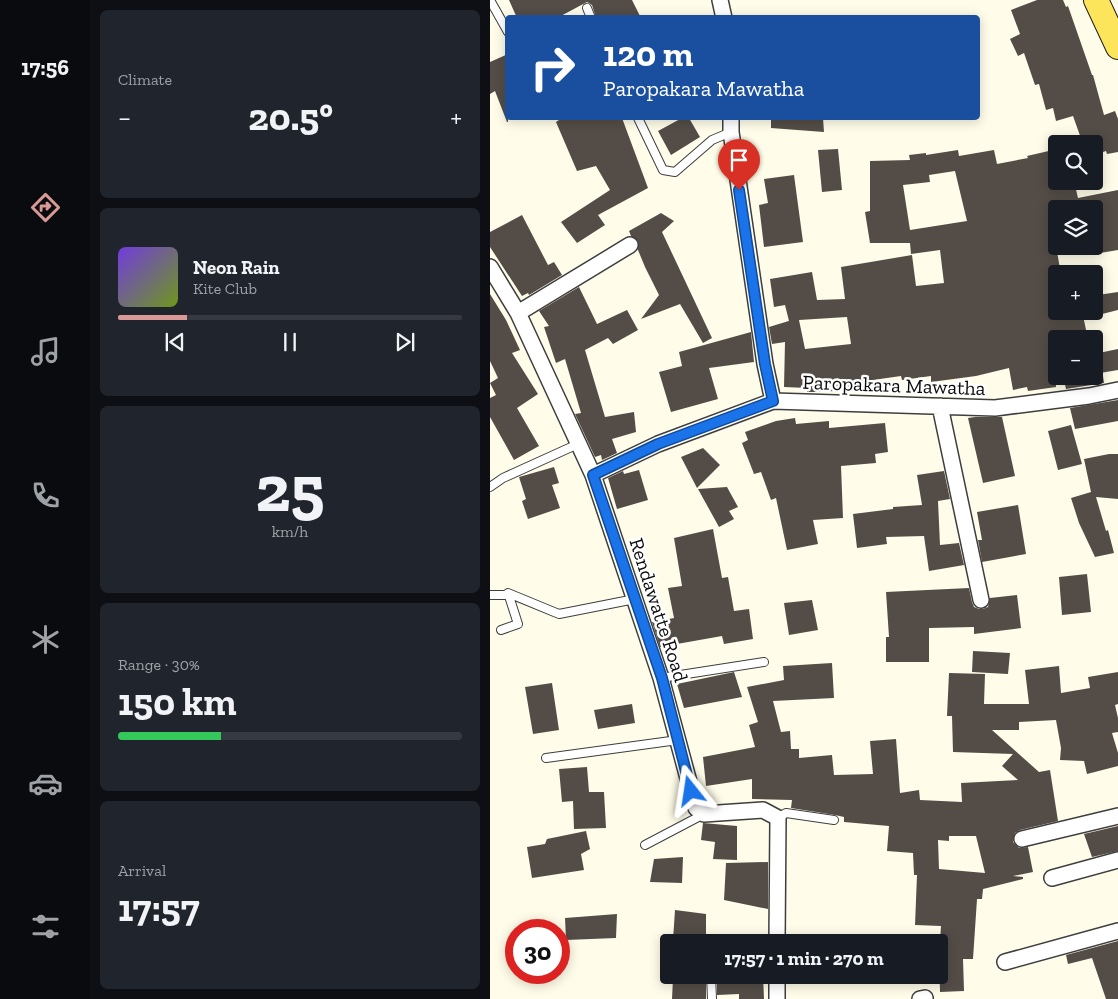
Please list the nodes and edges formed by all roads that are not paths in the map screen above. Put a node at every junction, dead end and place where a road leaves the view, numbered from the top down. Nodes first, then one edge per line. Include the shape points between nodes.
1 (490, 0) edge
2 (720, 0) edge
3 (1096, 0) edge
4 (587, 8) dead end
5 (590, 15) edge
6 (723, 15) edge
7 (505, 27) edge
8 (1118, 47) edge
9 (639, 120) edge
10 (731, 125) edge
11 (630, 245) dead end
12 (490, 267) edge
13 (518, 313) junction
14 (1118, 390) edge
15 (773, 401) junction
16 (940, 406) junction
17 (578, 444) junction
18 (593, 475) junction
19 (490, 487) edge
20 (490, 595) edge
21 (509, 595) junction
22 (635, 599) junction
23 (981, 600) dead end
24 (501, 630) dead end
25 (764, 662) dead end
26 (662, 678) junction
27 (678, 740) junction
28 (546, 758) dead end
29 (704, 814) junction
30 (1118, 816) edge
31 (778, 818) junction
32 (834, 820) dead end
33 (1022, 839) dead end
34 (645, 845) dead end
35 (1118, 860) edge
36 (1052, 878) dead end
37 (1118, 931) edge
38 (777, 934) edge
39 (1005, 962) dead end
40 (711, 984) edge
41 (777, 984) edge
42 (712, 999) edge
43 (777, 999) edge

1 - 7 lane
2 - 6 street
3 - 8 main road
4 - 5 lane
9 - 10 lane via 663,170 675,172
10 - 15 street
11 - 13 street
12 - 13 street, Rendawatte Road
13 - 17 street, Rendawatte Road
14 - 16 street, Paropakara Mawatha via 994,408
15 - 16 street, Paropakara Mawatha
15 - 18 street, Paropakara Mawatha via 658,444
16 - 23 street
17 - 18 street, Rendawatte Road
17 - 19 lane
18 - 22 street, Rendawatte Road
20 - 21 lane
21 - 22 lane via 559,614
21 - 24 lane via 518,624
22 - 26 street, Rendawatte Road
25 - 26 lane
26 - 27 street, Rendawatte Road
27 - 28 lane
27 - 29 street, Rendawatte Road via 696,808
29 - 31 street via 763,810
29 - 34 lane
30 - 33 street
31 - 32 lane via 786,813
31 - 38 street
35 - 36 street
37 - 39 street
40 - 42 lane
41 - 43 street

